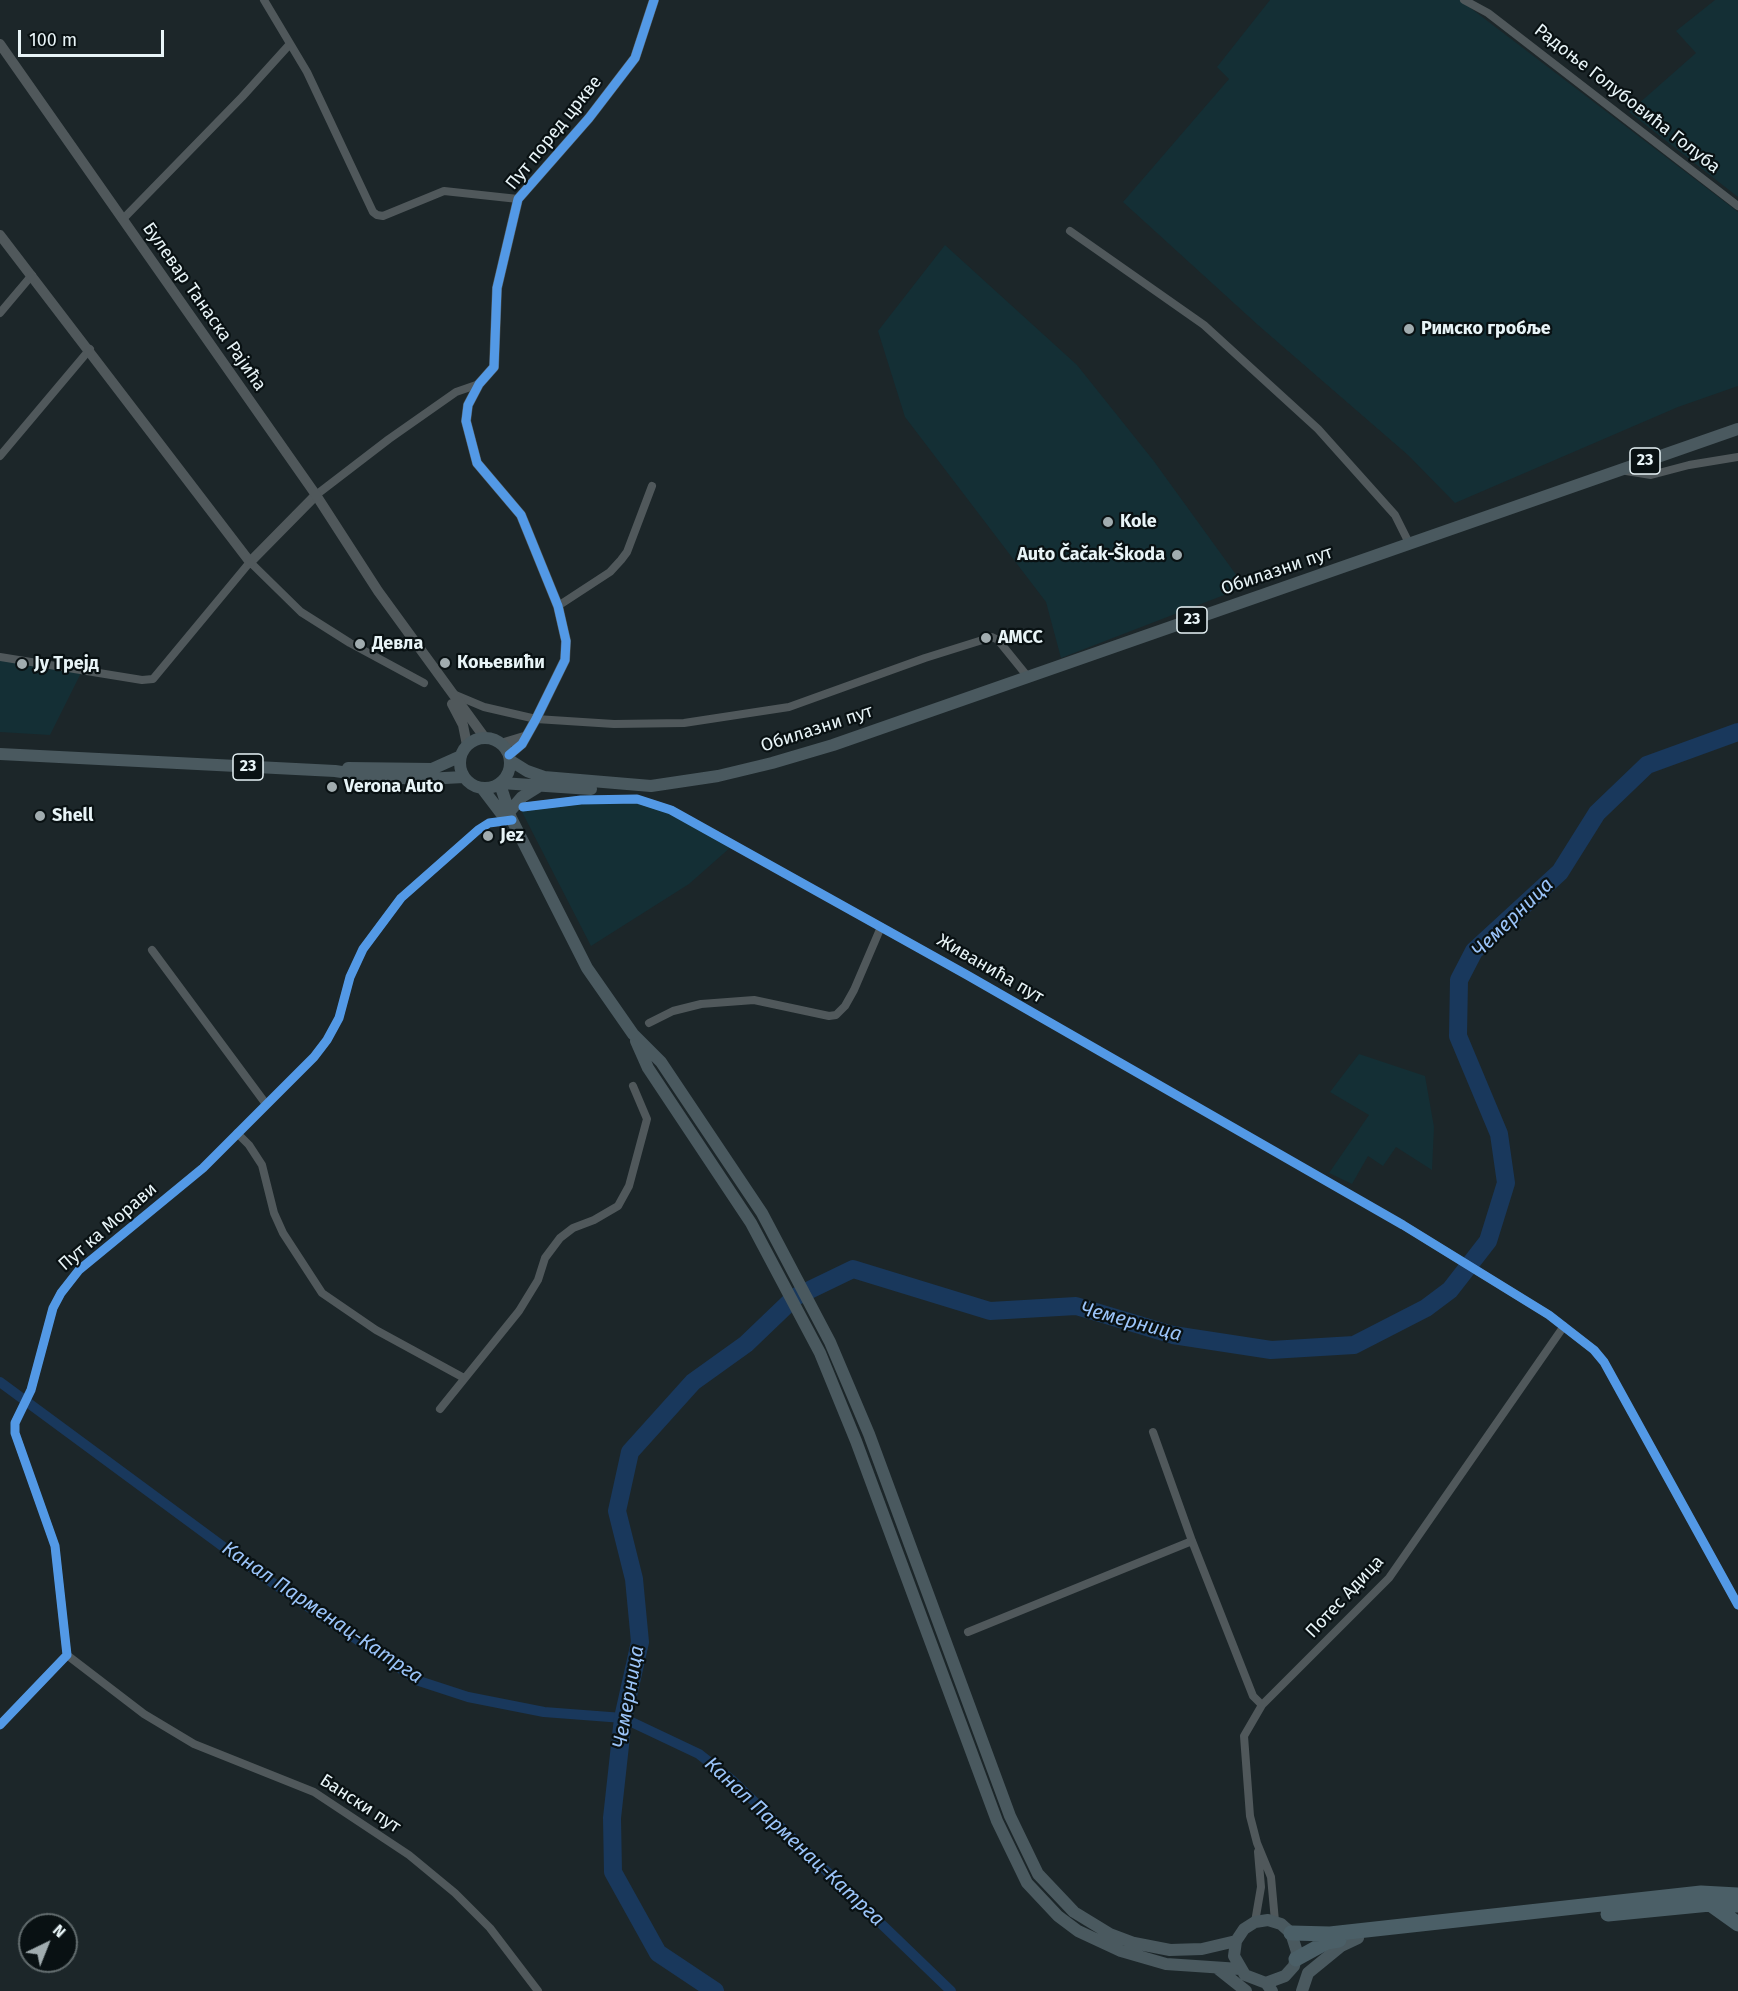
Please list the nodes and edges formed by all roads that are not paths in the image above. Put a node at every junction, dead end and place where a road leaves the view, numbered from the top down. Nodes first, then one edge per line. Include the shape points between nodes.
1 (264, 0) edge
2 (654, 0) edge
3 (1464, 0) edge
4 (0, 44) edge
5 (289, 45) junction
6 (518, 199) junction
7 (1738, 206) edge
8 (123, 219) junction
9 (1070, 231) dead end
10 (0, 235) edge
11 (32, 275) junction
12 (0, 313) edge
13 (90, 349) junction
14 (479, 384) junction
15 (1738, 429) edge
16 (0, 456) edge
17 (1738, 457) edge
18 (1620, 470) junction
19 (652, 486) dead end
20 (316, 495) junction
21 (1409, 543) junction
22 (250, 562) junction
23 (558, 606) junction
24 (0, 657) edge
25 (1028, 677) junction
26 (424, 683) dead end
27 (449, 695) junction
28 (536, 719) junction
29 (524, 737) junction
30 (485, 738) junction
31 (501, 744) junction
32 (464, 751) junction
33 (0, 754) edge
34 (510, 758) junction
35 (335, 771) junction
36 (464, 777) junction
37 (501, 784) junction
38 (538, 787) junction
39 (482, 789) junction
40 (645, 792) junction
41 (523, 807) dead end
42 (511, 816) junction
43 (881, 927) junction
44 (152, 950) dead end
45 (649, 1023) dead end
46 (633, 1034) junction
47 (633, 1086) dead end
48 (266, 1104) junction
49 (237, 1133) junction
50 (1564, 1326) junction
51 (464, 1378) junction
52 (440, 1409) dead end
53 (1153, 1432) dead end
54 (1192, 1541) junction
55 (1738, 1605) edge
56 (968, 1632) dead end
57 (67, 1655) junction
58 (1262, 1705) junction
59 (0, 1725) edge
60 (1257, 1843) junction
61 (1738, 1893) edge
62 (1705, 1898) junction
63 (1738, 1905) edge
64 (1275, 1921) junction
65 (1255, 1922) junction
66 (1738, 1924) edge
67 (1291, 1933) junction
68 (1358, 1938) junction
69 (1236, 1941) junction
70 (1296, 1959) junction
71 (1217, 1968) junction
72 (1240, 1970) junction
73 (1284, 1984) edge
74 (1269, 1987) edge
75 (538, 1991) edge
76 (1246, 1991) edge
77 (1302, 1991) edge

1 - 5 street, Пут поред цркве
2 - 6 street, Пут поред цркве via 635,58
3 - 7 street, Радоње Голубовића Голуба via 1488,13
4 - 8 street, Булевар Танаска Рајића
5 - 6 street, Пут поред цркве via 307,72 377,215 444,192
5 - 8 street
6 - 14 street, Пут поред цркве via 497,288 494,367
8 - 20 street, Булевар Танаска Рајића
9 - 21 street via 1204,325 1318,429 1395,515
10 - 11 street
11 - 12 street
11 - 13 street
13 - 16 street
13 - 22 street
14 - 20 street via 456,392
14 - 23 street, Пут поред цркве via 468,405 466,421 477,464 521,515
15 - 18 main road, Обилазни пут / 23
17 - 18 street via 1651,475
18 - 21 main road, Обилазни пут / 23
19 - 23 street via 621,560 610,572
20 - 22 street
20 - 27 street, Булевар Танаска Рајића via 384,604
21 - 25 main road, Обилазни пут / 23
22 - 24 street via 153,679
22 - 26 street via 301,612
23 - 28 street, Пут поред цркве via 566,641 564,660
25 - 28 street via 998,640 991,638 789,707 659,725
25 - 40 main road, Обилазни пут / 23 via 772,763
27 - 28 street
27 - 30 street
27 - 32 street via 459,715
28 - 29 street, Пут поред цркве
29 - 31 street
29 - 34 street, Пут поред цркве
30 - 31 main road
30 - 32 main road, 23
31 - 34 main road, 23
32 - 35 main road, 23 via 432,769
32 - 36 main road via 460,765
33 - 35 main road, 23
34 - 37 main road via 508,775
34 - 40 main road, 23 via 526,771 544,777
35 - 36 main road, 23 via 376,777
36 - 39 main road
37 - 38 main road, 23
37 - 39 main road, 23
37 - 42 main road
38 - 40 main road, 23
38 - 42 main road via 522,797
39 - 42 main road via 501,813
40 - 41 street, Живанића пут
40 - 43 street, Живанића пут
42 - 46 main road via 587,968
42 - 48 street, Пут ка Морави via 478,830 401,898 363,949 350,977 339,1018 327,1040
43 - 45 street via 854,990 836,1015 754,1000 701,1004 673,1011
43 - 50 street, Живанића пут via 1421,1236
44 - 48 street
46 - 69 main road via 661,1062 762,1213 830,1342 869,1434 1010,1816 1038,1874 1074,1912 1110,1934 1134,1943 1170,1950 1202,1950
46 - 71 main road via 648,1068 751,1223 820,1353 997,1821 1027,1883 1058,1916 1098,1941 1166,1964
47 - 51 street via 647,1119 629,1186 618,1206 560,1238 545,1258 538,1280 519,1311
48 - 49 street, Пут ка Морави
49 - 51 street via 261,1165 283,1233 322,1293 376,1330
49 - 57 street, Пут ка Морави via 203,1168 70,1280 53,1308 28,1397 16,1418 15,1433 55,1546
50 - 55 street via 1604,1362
50 - 58 street, Потес Адица via 1389,1578
51 - 52 street
53 - 54 street
54 - 56 street
54 - 58 street via 1253,1696
57 - 59 street
57 - 75 street, Бански пут via 144,1714 194,1744 314,1792 409,1855 490,1928
58 - 60 street, Потес Адица via 1244,1736 1246,1788
60 - 64 street via 1271,1877
60 - 65 street via 1261,1887
61 - 62 highway
62 - 63 highway
62 - 66 highway
62 - 67 highway via 1330,1934
62 - 68 highway
64 - 65 main road
64 - 67 main road
65 - 69 main road
67 - 70 main road
68 - 70 highway via 1327,1942
68 - 77 main road via 1308,1972
69 - 72 main road via 1234,1956
70 - 73 main road
71 - 72 main road
71 - 76 main road
72 - 74 main road
73 - 74 main road

